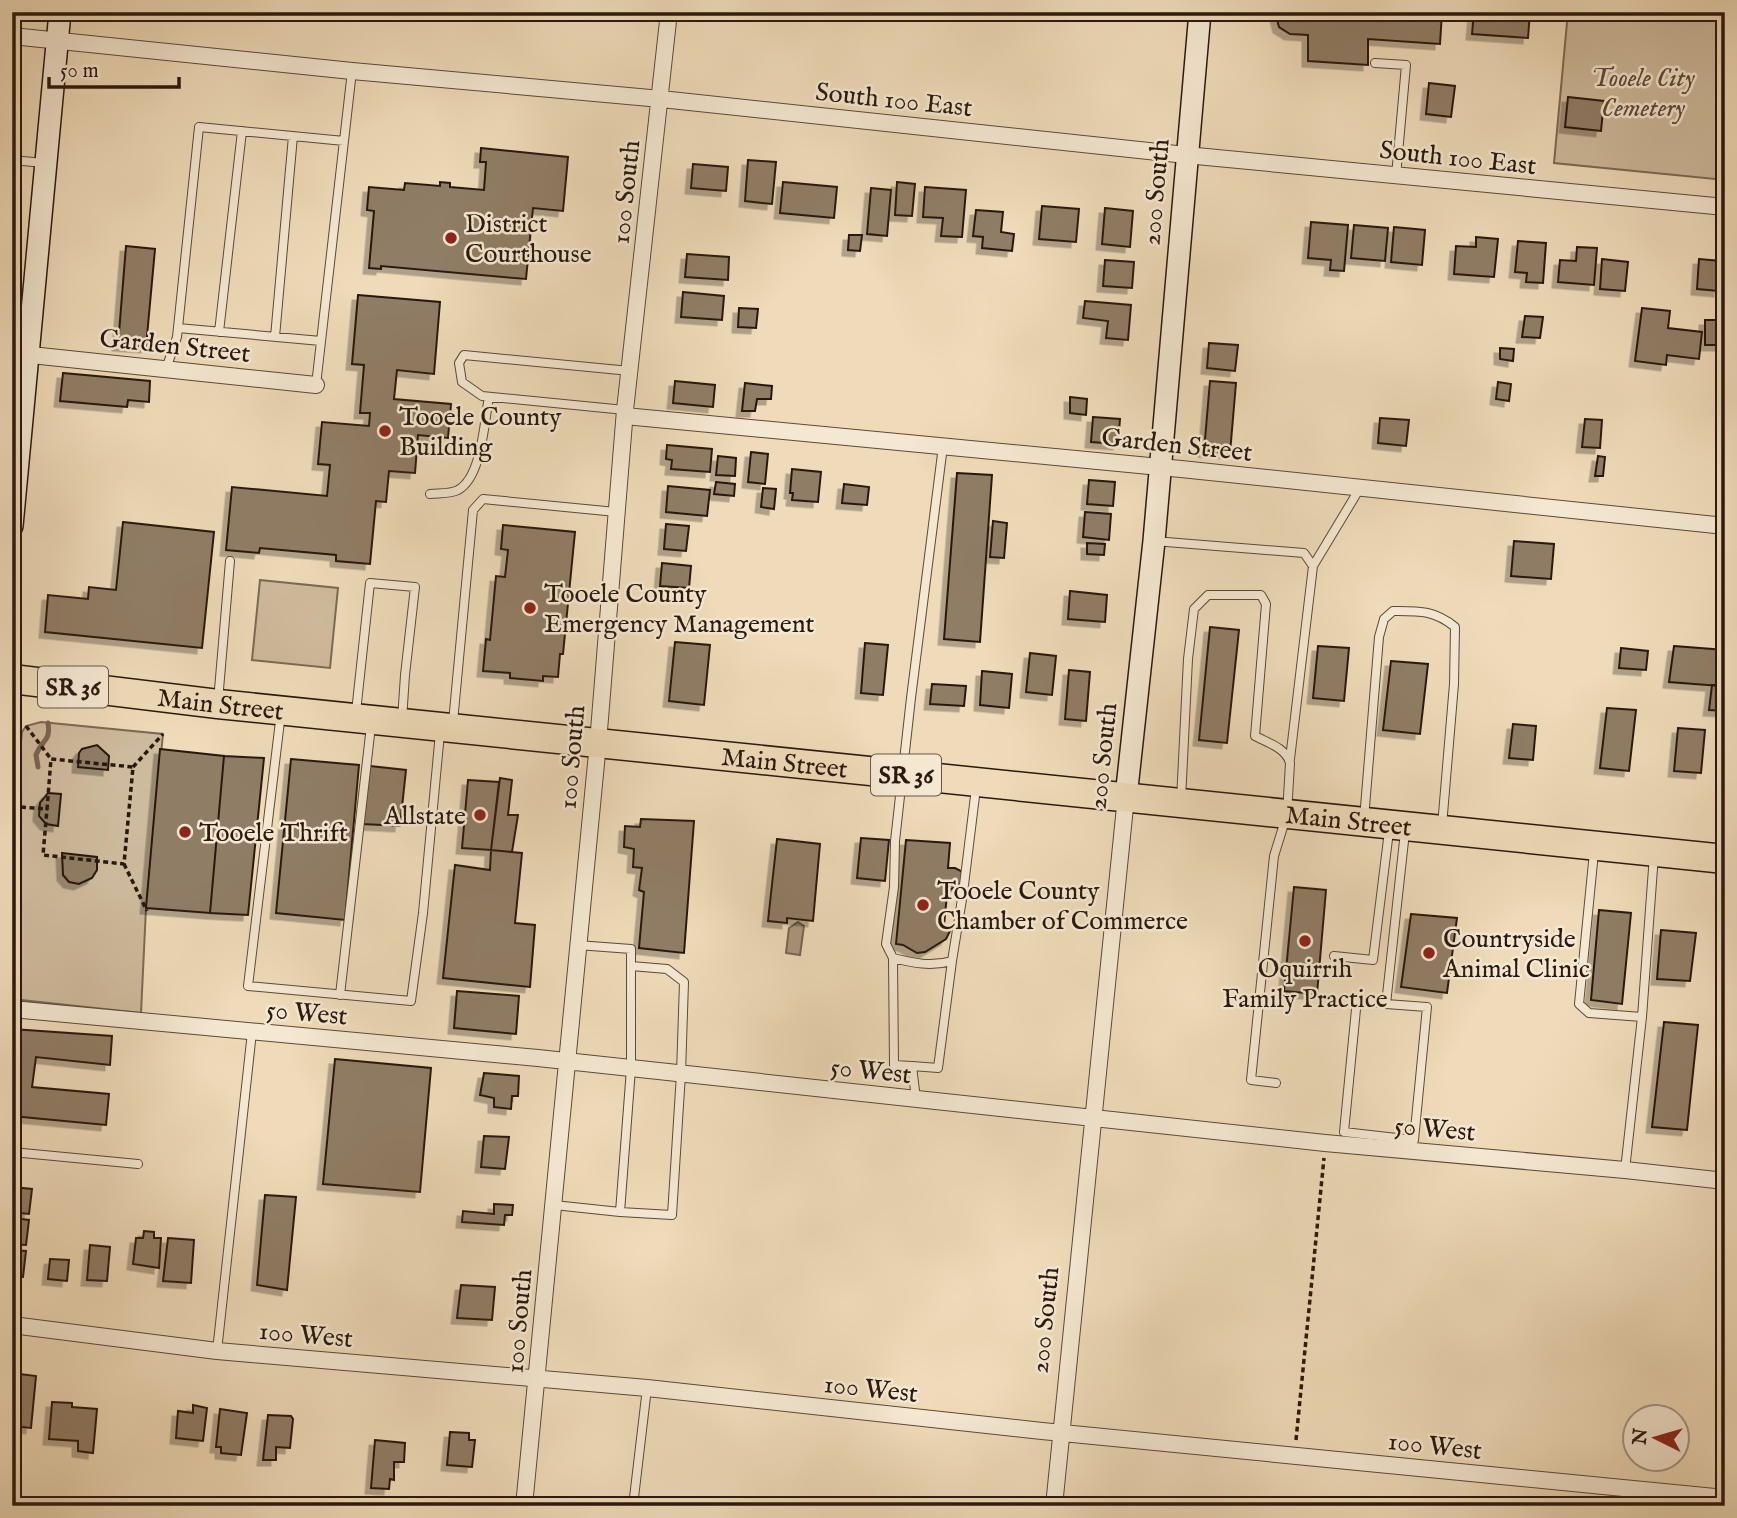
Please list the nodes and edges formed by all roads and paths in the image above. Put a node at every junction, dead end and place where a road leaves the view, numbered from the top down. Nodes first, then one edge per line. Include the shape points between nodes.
1 (60, 12) edge
2 (669, 12) edge
3 (1200, 12) edge
4 (12, 36) edge
5 (58, 41) junction
6 (1375, 63) dead end
7 (352, 71) junction
8 (660, 99) junction
9 (242, 131) junction
10 (293, 136) junction
11 (344, 141) junction
12 (1186, 155) junction
13 (12, 160) edge
14 (46, 163) junction
15 (1396, 176) junction
16 (1725, 207) edge
17 (178, 328) junction
18 (219, 332) junction
19 (275, 337) junction
20 (321, 341) junction
21 (20, 354) edge
22 (166, 369) junction
23 (630, 370) junction
24 (316, 385) joint
25 (489, 397) junction
26 (625, 413) junction
27 (943, 446) junction
28 (1160, 467) junction
29 (1360, 488) junction
30 (430, 494) dead end
31 (616, 512) junction
32 (12, 526) edge
33 (1725, 526) edge
34 (1154, 541) junction
35 (229, 561) dead end
36 (1313, 566) junction
37 (12, 679) edge
38 (218, 704) junction
39 (281, 710) junction
40 (364, 719) junction
41 (402, 723) junction
42 (26, 726) dead end
43 (447, 727) junction
44 (163, 734) dead end
45 (597, 743) junction
46 (51, 759) junction
47 (1290, 759) junction
48 (133, 767) junction
49 (904, 774) junction
50 (977, 782) junction
51 (1126, 797) junction
52 (1181, 803) junction
53 (21, 807) dead end
54 (47, 809) junction
55 (1287, 814) junction
56 (1387, 824) junction
57 (1441, 830) junction
58 (1594, 845) junction
59 (1654, 851) junction
60 (1725, 859) edge
61 (124, 864) junction
62 (146, 911) dead end
63 (577, 945) junction
64 (1334, 956) dead end
65 (893, 958) junction
66 (952, 961) junction
67 (631, 966) junction
68 (340, 995) junction
69 (1387, 1004) junction
70 (12, 1009) edge
71 (1642, 1017) junction
72 (252, 1032) junction
73 (565, 1062) junction
74 (912, 1066) junction
75 (631, 1069) junction
76 (681, 1074) junction
77 (1276, 1083) dead end
78 (916, 1099) junction
79 (1094, 1119) junction
80 (1325, 1143) junction
81 (12, 1152) edge
82 (138, 1164) dead end
83 (1625, 1170) junction
84 (1725, 1181) edge
85 (554, 1205) junction
86 (620, 1212) junction
87 (12, 1325) edge
88 (217, 1351) junction
89 (537, 1378) junction
90 (647, 1388) junction
91 (1059, 1433) junction
92 (1294, 1456) junction
93 (1725, 1498) edge
94 (524, 1506) edge
95 (633, 1506) edge
96 (1054, 1506) edge

1 - 5 street
2 - 8 street, 100 South
3 - 12 street, 200 South
4 - 5 street, South 100 East
5 - 7 street, South 100 East
5 - 14 street
6 - 15 lane via 1406,65
7 - 8 street, South 100 East
7 - 11 lane
8 - 12 street, South 100 East
8 - 23 street, 100 South
9 - 10 lane
9 - 17 lane via 199,127
9 - 18 lane
10 - 11 lane
10 - 19 lane
11 - 20 lane
12 - 15 street, South 100 East
12 - 28 street, 200 South
13 - 14 lane
14 - 21 street
15 - 16 street, South 100 East
17 - 18 lane
17 - 22 lane
18 - 19 lane
19 - 20 lane
20 - 24 lane
21 - 22 street, Garden Street
21 - 32 street
22 - 24 street, Garden Street
23 - 25 lane via 464,355 459,363 462,382
23 - 26 street, 100 South
25 - 26 lane
25 - 30 lane via 468,481 456,491
26 - 27 street, Garden Street
26 - 31 street, 100 South
27 - 28 street, Garden Street
27 - 49 lane
28 - 29 street, Garden Street
28 - 34 street, 200 South
29 - 33 street, Garden Street
29 - 36 lane
31 - 43 lane via 483,499 474,510
31 - 45 street, 100 South
34 - 36 lane via 1304,552
34 - 51 street, 200 South
35 - 38 lane
36 - 47 lane
37 - 38 highway, Main Street / SR 36
38 - 39 highway, Main Street / SR 36
39 - 40 highway, Main Street / SR 36
39 - 68 lane via 248,986
40 - 41 highway, Main Street / SR 36
40 - 41 lane via 370,583 415,587
40 - 68 lane
41 - 43 highway, Main Street / SR 36
42 - 46 path
43 - 45 highway, Main Street / SR 36
43 - 68 lane via 411,1001
44 - 48 path
45 - 49 highway, Main Street / SR 36
45 - 63 street, 100 South
46 - 48 path
46 - 54 path
47 - 52 lane via 1255,736 1266,604 1261,595 1208,595 1194,609
47 - 55 lane
48 - 61 path
49 - 50 highway, Main Street / SR 36
49 - 65 lane via 886,944
50 - 51 highway, Main Street / SR 36
50 - 66 lane
51 - 52 highway, Main Street / SR 36
51 - 79 street, 200 South
52 - 55 highway, Main Street / SR 36
53 - 54 path
54 - 61 path via 43,855
55 - 56 highway, Main Street / SR 36
55 - 77 lane via 1274,856 1251,1080
56 - 57 highway, Main Street / SR 36
56 - 57 lane via 1379,637 1384,619 1392,611 1415,611 1441,616 1455,627
56 - 64 lane via 1373,960
56 - 69 lane
57 - 58 highway, Main Street / SR 36
58 - 59 highway, Main Street / SR 36
58 - 71 lane via 1579,1004 1589,1013
59 - 60 highway, Main Street / SR 36
59 - 71 lane
61 - 62 path
63 - 67 lane via 631,949
63 - 73 street, 100 South
65 - 66 lane via 937,965
65 - 74 lane via 894,1065
66 - 74 lane via 938,1068
67 - 75 lane
67 - 76 lane via 667,968 684,982
69 - 69 lane via 1357,999 1343,1132 1414,1140 1427,1007
70 - 72 street, 50 West
71 - 83 lane
72 - 73 street, 50 West
72 - 88 lane
73 - 75 street, 50 West
73 - 85 street, 100 South
74 - 78 lane
75 - 76 street, 50 West
75 - 86 lane
76 - 78 street, 50 West
76 - 86 lane via 672,1215
78 - 79 street, 50 West
79 - 80 street, 50 West
79 - 91 street, 200 South
80 - 83 street, 50 West
80 - 92 path
81 - 82 lane
83 - 84 street, 50 West
85 - 86 lane
85 - 89 street, 100 South
87 - 88 street, 100 West
88 - 89 street, 100 West
89 - 90 street, 100 West
89 - 94 street, 100 South
90 - 91 street, 100 West
90 - 95 lane
91 - 92 street, 100 West
91 - 96 street, 200 South
92 - 93 street, 100 West

